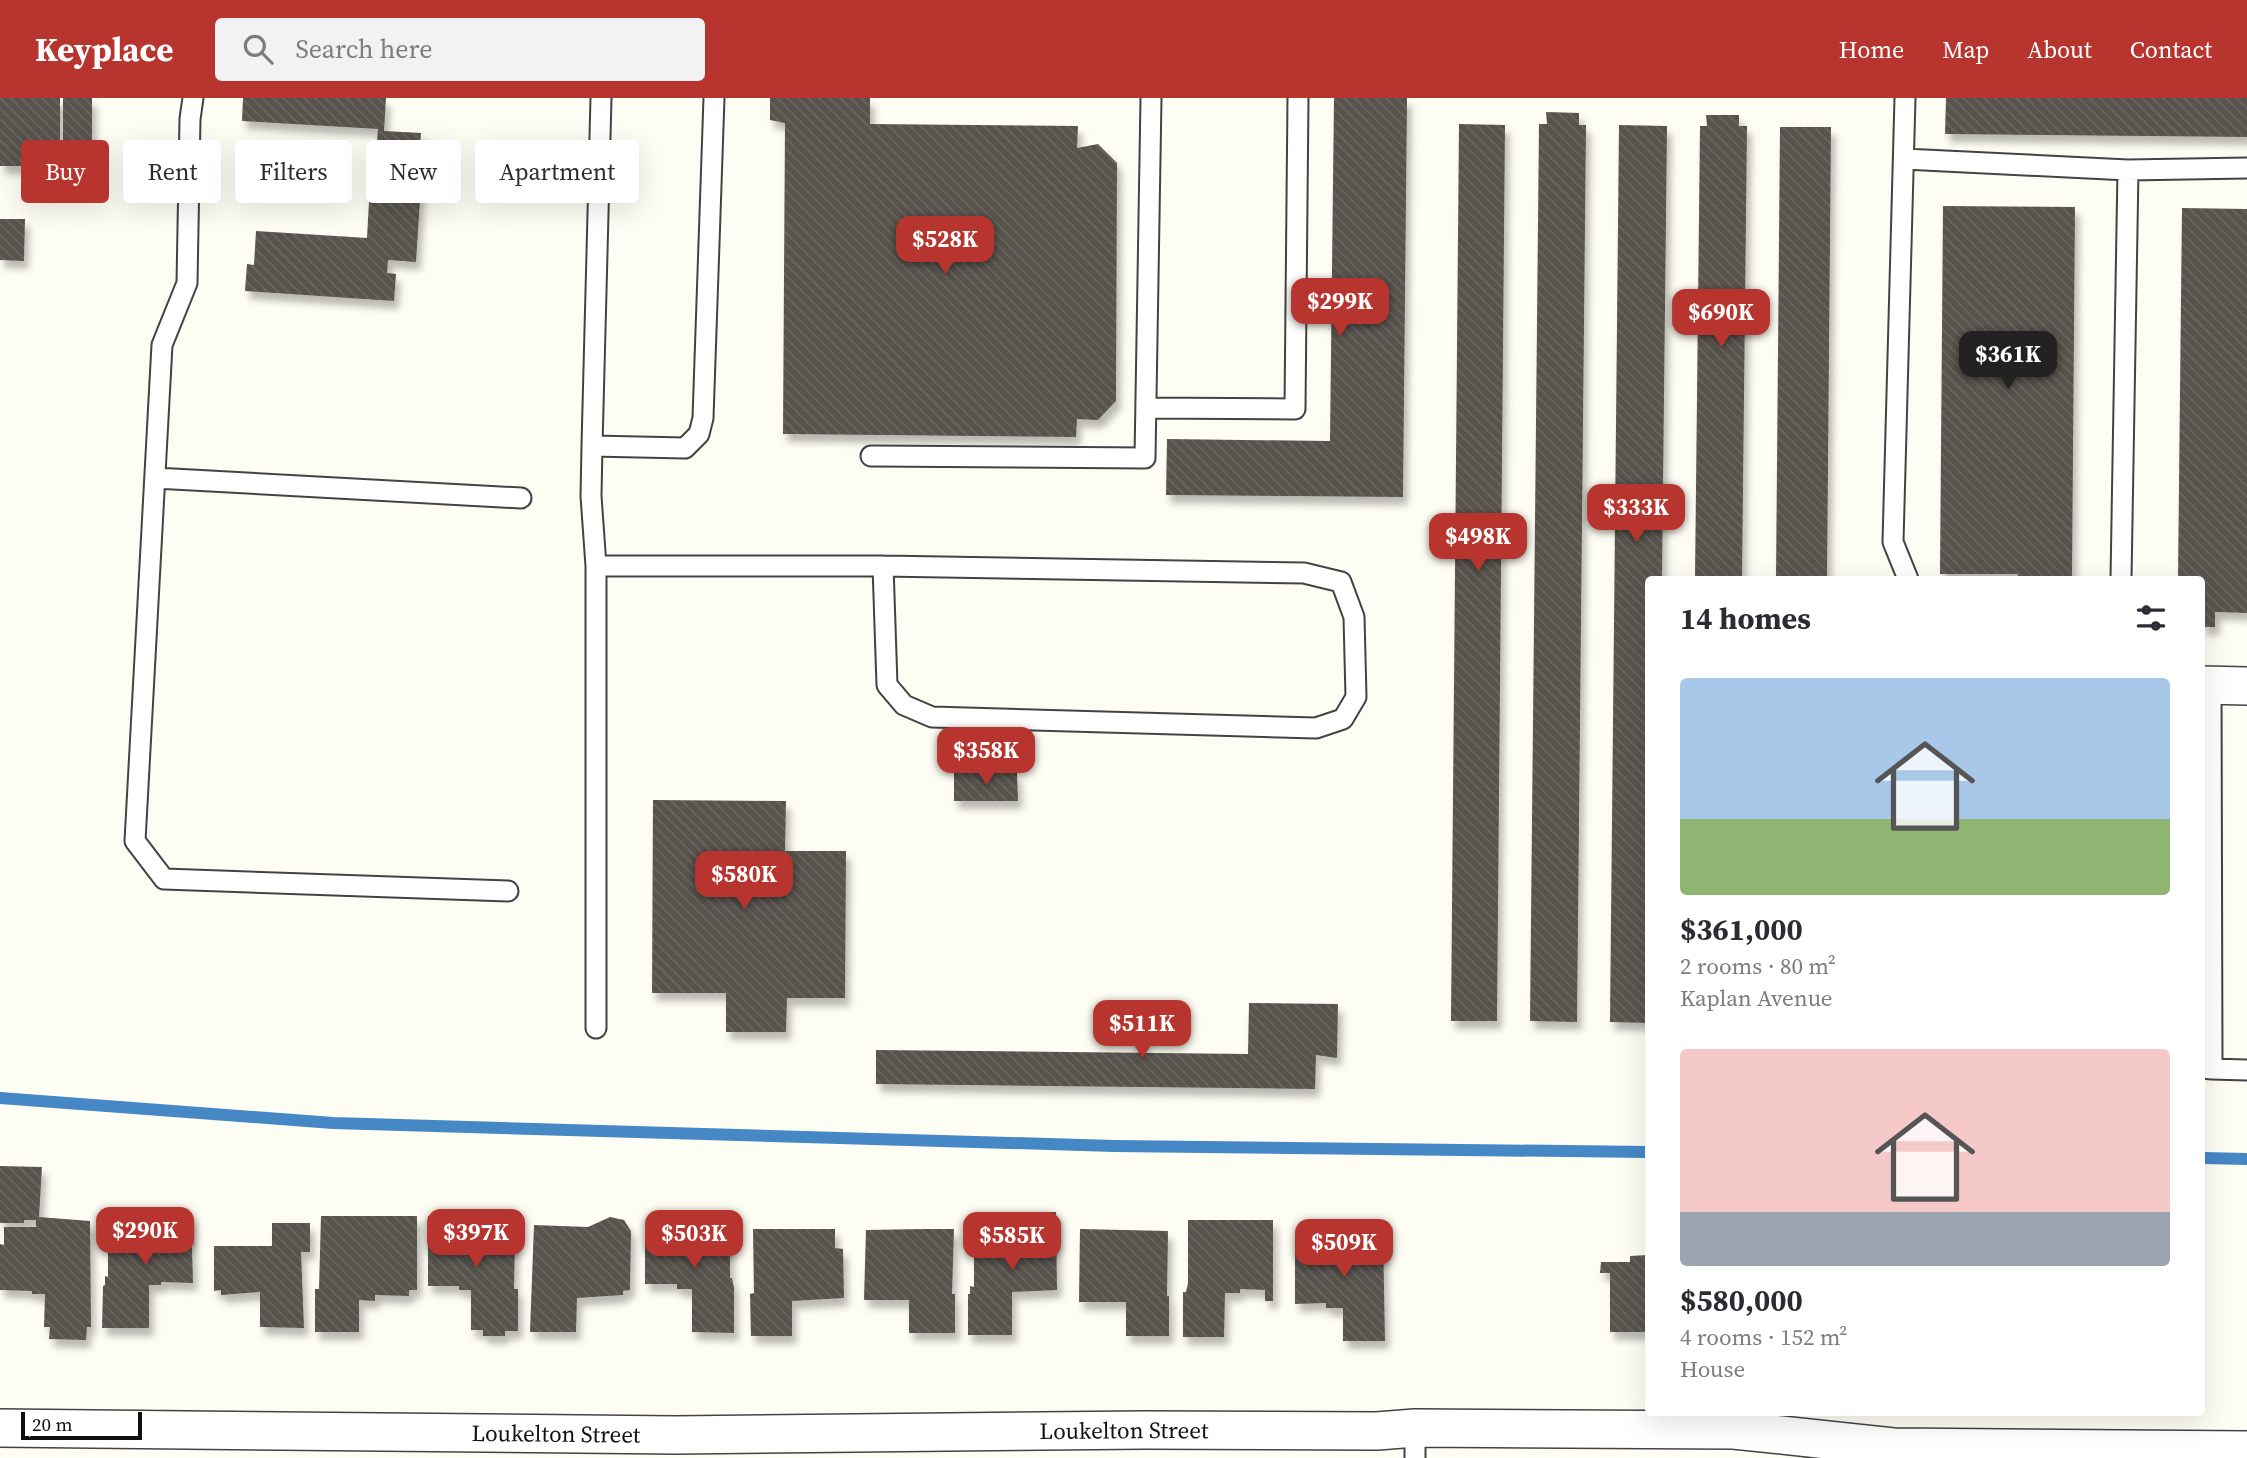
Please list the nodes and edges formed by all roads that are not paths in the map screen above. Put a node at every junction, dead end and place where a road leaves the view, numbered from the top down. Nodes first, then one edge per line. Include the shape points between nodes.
1 (193, 98) edge
2 (601, 98) edge
3 (714, 98) edge
4 (1151, 98) edge
5 (1298, 98) edge
6 (1905, 98) edge
7 (1904, 159) junction
8 (2247, 167) edge
9 (2128, 170) junction
10 (1146, 408) junction
11 (592, 446) junction
12 (871, 456) dead end
13 (155, 478) junction
14 (521, 498) dead end
15 (596, 566) junction
16 (883, 566) junction
17 (1907, 576) edge
18 (2122, 576) edge
19 (2220, 686) edge
20 (508, 891) dead end
21 (596, 1028) dead end
22 (2207, 1069) edge
23 (2247, 1070) edge
24 (0, 1428) edge
25 (1415, 1443) edge
26 (210, 1444) edge
27 (1144, 1444) edge
28 (675, 1446) edge
29 (2247, 1450) edge

1 - 13 lane via 187,283 162,345
2 - 11 lane
3 - 11 lane via 699,434 685,448
4 - 10 lane
5 - 10 lane via 1295,409
6 - 7 lane
7 - 9 lane
7 - 17 lane via 1893,542
8 - 9 lane
9 - 18 lane
10 - 12 lane via 1145,458
11 - 15 lane
13 - 14 lane
13 - 20 lane via 135,841 164,879
15 - 16 lane
15 - 21 lane
16 - 16 lane via 1304,573 1342,582 1354,617 1356,696 1343,719 1316,728 932,717 904,705 887,685
19 - 22 lane
22 - 23 lane
24 - 26 street, Loukelton Street
25 - 27 street, Loukelton Street via 1377,1431
25 - 29 street, Loukelton Street via 1734,1430 1893,1447
26 - 28 street, Loukelton Street
27 - 28 street, Loukelton Street

